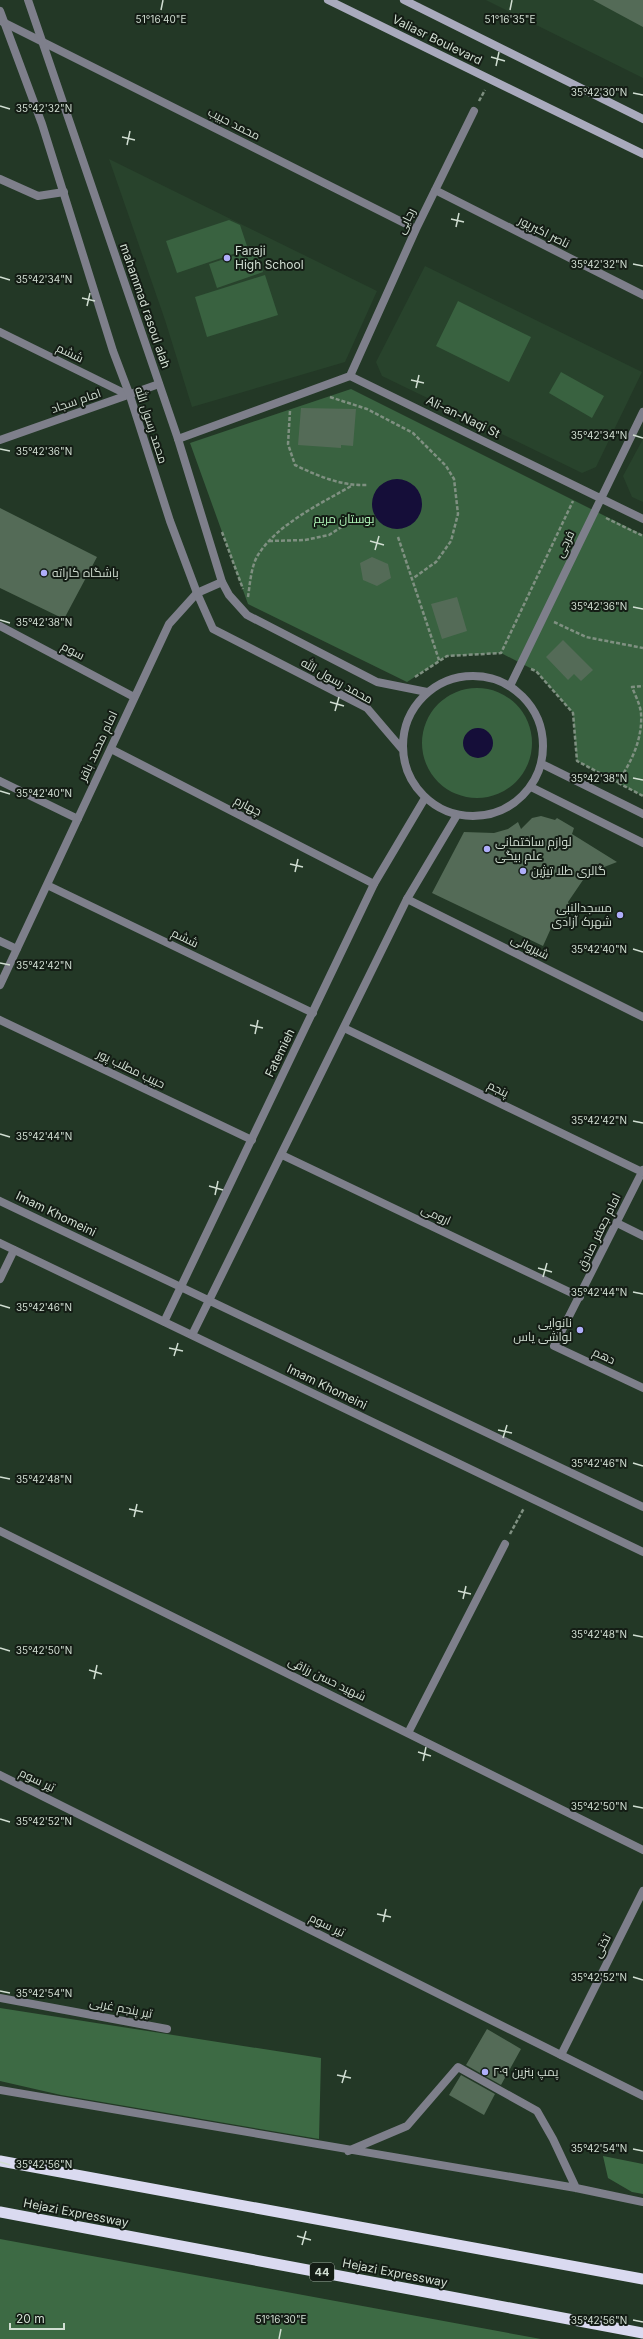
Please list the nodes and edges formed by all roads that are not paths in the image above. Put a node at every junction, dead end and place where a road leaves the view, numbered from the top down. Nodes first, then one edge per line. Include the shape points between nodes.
1 (28, 0) edge
2 (328, 0) edge
3 (404, 0) edge
4 (0, 11) edge
5 (3, 22) edge
6 (42, 41) junction
7 (474, 111) road end
8 (643, 119) edge
9 (643, 154) edge
10 (0, 179) edge
11 (435, 190) junction
12 (64, 192) junction
13 (416, 229) junction
14 (643, 295) edge
15 (0, 332) edge
16 (350, 376) junction
17 (159, 384) junction
18 (130, 396) junction
19 (643, 412) edge
20 (178, 439) junction
21 (0, 440) edge
22 (601, 498) junction
23 (643, 519) edge
24 (222, 582) junction
25 (197, 594) junction
26 (0, 626) edge
27 (510, 686) junction
28 (427, 692) junction
29 (134, 697) junction
30 (111, 749) junction
31 (402, 749) junction
32 (542, 764) junction
33 (0, 781) edge
34 (531, 787) junction
35 (425, 798) junction
36 (643, 814) edge
37 (457, 815) junction
38 (78, 819) junction
39 (643, 843) edge
40 (374, 884) junction
41 (47, 885) junction
42 (407, 899) junction
43 (0, 941) edge
44 (17, 950) junction
45 (0, 985) edge
46 (313, 1013) junction
47 (643, 1017) edge
48 (0, 1020) edge
49 (344, 1028) junction
50 (252, 1140) junction
51 (282, 1155) junction
52 (642, 1171) edge
53 (0, 1201) edge
54 (617, 1223) junction
55 (643, 1236) edge
56 (0, 1243) edge
57 (14, 1250) junction
58 (0, 1279) edge
59 (181, 1288) junction
60 (580, 1297) junction
61 (210, 1300) junction
62 (164, 1322) junction
63 (192, 1336) junction
64 (554, 1346) joint
65 (643, 1388) edge
66 (643, 1507) edge
67 (0, 1531) edge
68 (505, 1544) road end
69 (643, 1552) edge
70 (408, 1733) junction
71 (0, 1775) edge
72 (643, 1850) edge
73 (643, 1891) edge
74 (0, 1998) edge
75 (167, 2029) dead end
76 (561, 2055) junction
77 (0, 2090) edge
78 (643, 2096) edge
79 (348, 2151) junction
80 (0, 2161) edge
81 (576, 2188) junction
82 (643, 2202) edge
83 (0, 2212) edge
84 (643, 2279) edge
85 (643, 2333) edge

1 - 6 street, mahammad rasoul alah
2 - 9 main road, Valiasr Boulevard
3 - 8 main road, Valiasr Boulevard
4 - 5 street, محمد رسول الله
5 - 6 street, محمد حبیب
5 - 12 street, محمد رسول الله
6 - 13 street, محمد حبیب
6 - 17 street, mahammad rasoul alah
7 - 11 street, رجایی
10 - 12 street via 38,196
11 - 13 street, رجایی
11 - 14 street, ناصر اکبرپور
12 - 18 street, محمد رسول الله via 113,351
13 - 16 street, رجایی
15 - 18 street, ششم
16 - 20 street
16 - 22 street, Ali-an-Naqi St
17 - 18 street, امام سجاد
17 - 20 street, mahammad rasoul alah
18 - 21 street, امام سجاد
18 - 25 street, محمد رسول الله
19 - 22 street, فرجی
20 - 24 street, mahammad rasoul alah
22 - 23 street, Ali-an-Naqi St
22 - 27 street, فرجی
24 - 25 street, امام محمد باقر
24 - 28 street, محمد رسول الله via 228,595 247,615 377,682
25 - 29 street, امام محمد باقر via 169,624
25 - 31 street, محمد رسول الله via 213,629 367,708
26 - 29 street, سوم
27 - 28 street via 490,677 467,676 446,681
27 - 32 street via 524,697 535,711 544,746
28 - 31 street via 408,718 403,733
29 - 30 street, امام محمد باقر
30 - 38 street, امام محمد باقر
30 - 40 street, چهارم
31 - 35 street via 413,784
32 - 34 street
32 - 36 street
33 - 38 street
34 - 37 street via 517,802 498,812 478,816
34 - 39 street
35 - 37 street
35 - 40 street, Fatemieh
37 - 42 street
38 - 41 street, امام محمد باقر
40 - 46 street, Fatemieh
41 - 44 street, امام محمد باقر
41 - 46 street, ششم
42 - 47 street, شیروانی
42 - 49 street
43 - 44 street
44 - 45 street, امام محمد باقر
46 - 50 street, Fatemieh
48 - 50 street, حبیب مطلب پور
49 - 51 street
49 - 52 street, پنجم
50 - 59 street, Fatemieh
51 - 60 street, ارومی
51 - 61 street
52 - 54 street, امام جعفر صادق
53 - 59 street, Imam Khomeini
54 - 55 street
54 - 60 street, امام جعفر صادق
56 - 57 street, Imam Khomeini
57 - 58 street
57 - 62 street, Imam Khomeini
59 - 61 street, Imam Khomeini
59 - 62 street, Fatemieh
60 - 64 street, امام جعفر صادق
61 - 63 street
61 - 66 street, Imam Khomeini
62 - 63 street, Imam Khomeini
63 - 69 street, Imam Khomeini
64 - 65 street, دهم
67 - 70 street, شهید حسن رزاقی
68 - 70 street
70 - 72 street, شهید حسن رزاقی
71 - 76 street, تیر سوم
73 - 76 street, تختی
74 - 75 street, تیر پنجم غربی
76 - 78 street, تیر سوم
77 - 79 street
79 - 81 street
79 - 81 street via 407,2126 458,2067 538,2111
80 - 84 highway
81 - 82 street
83 - 85 highway, Hejazi Expressway / 44

